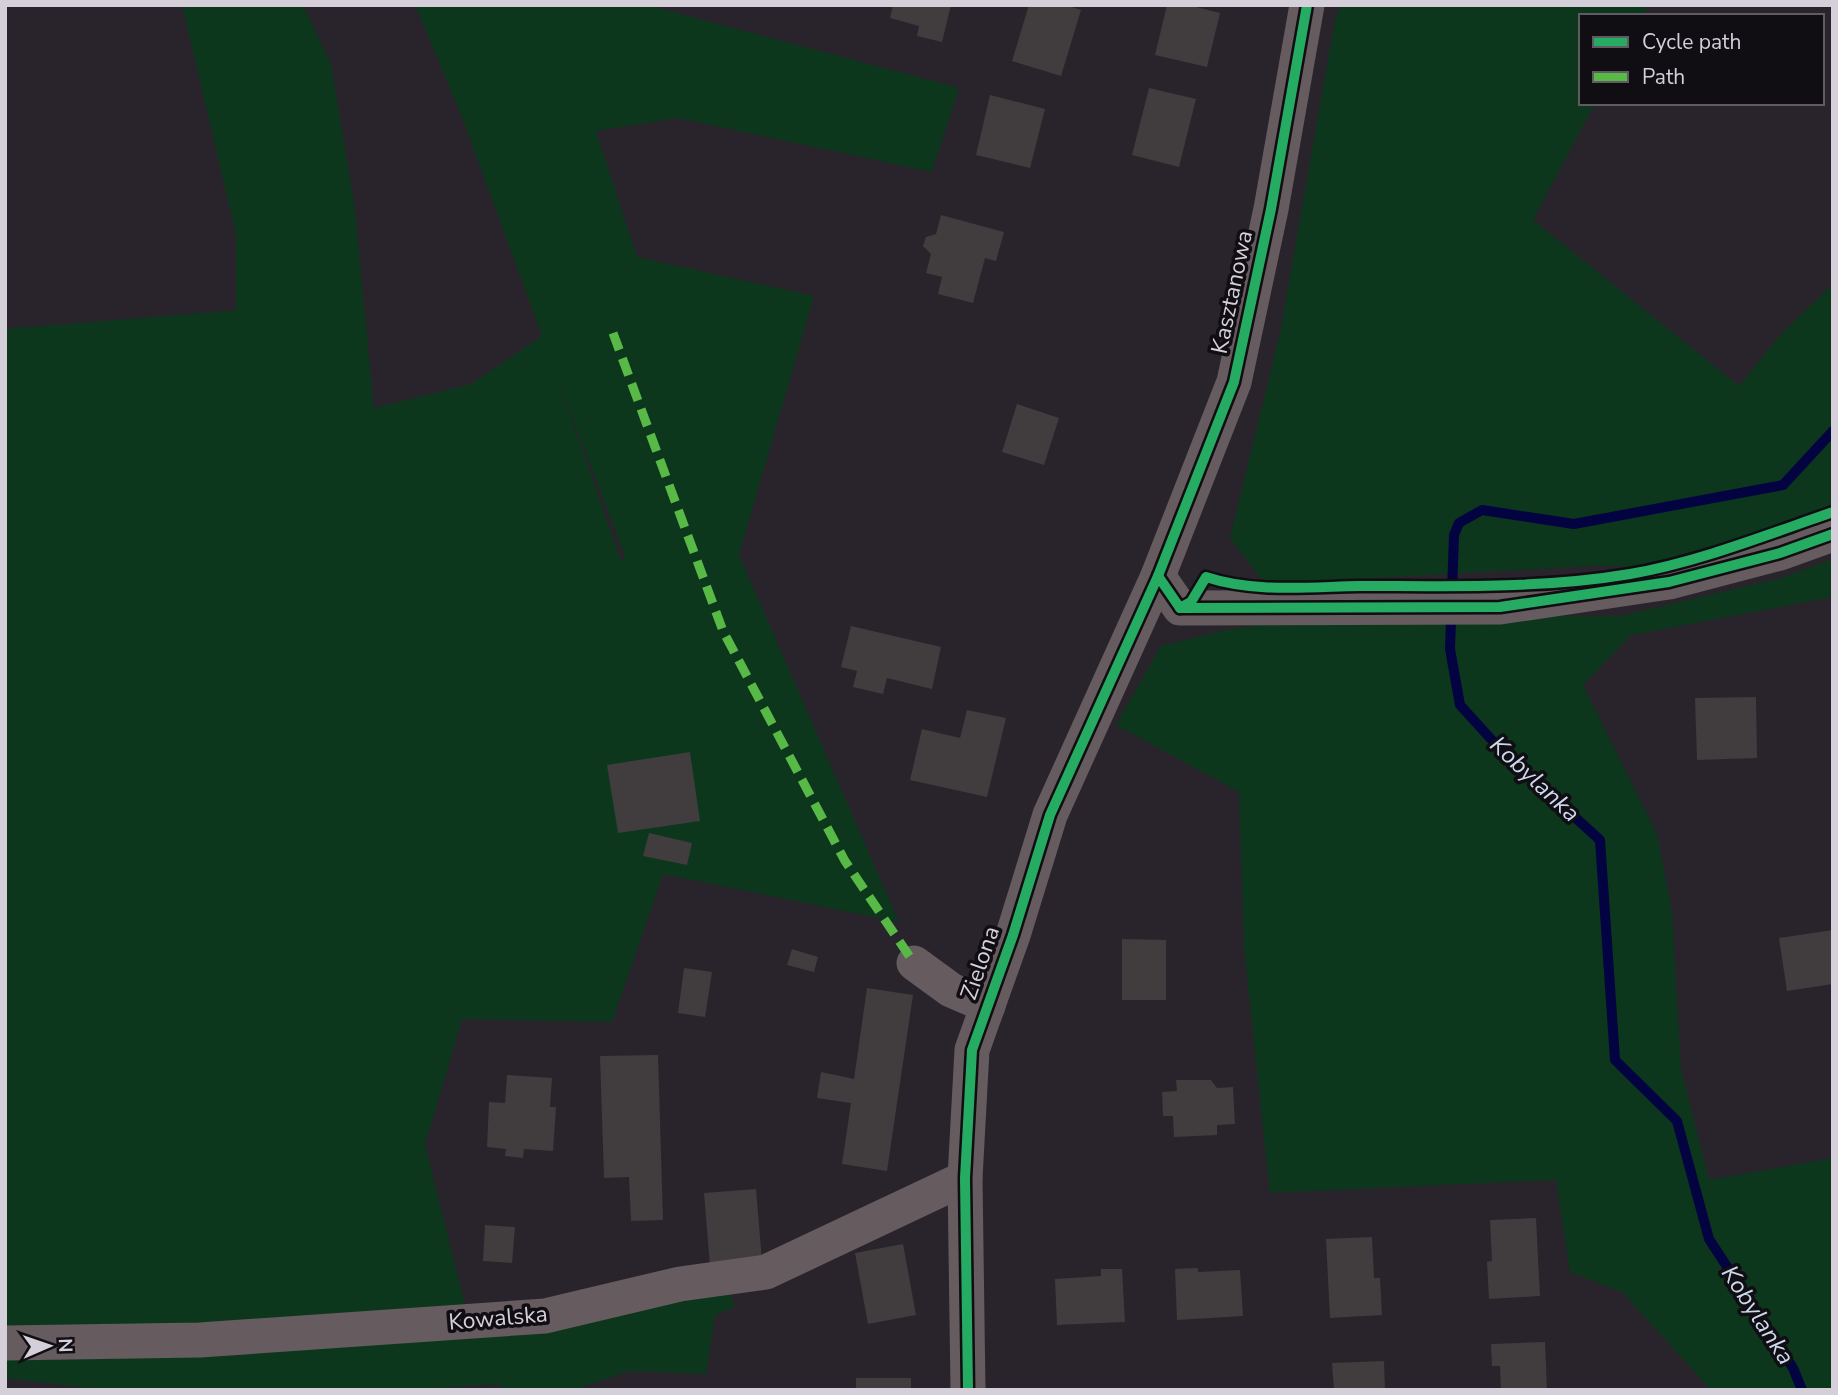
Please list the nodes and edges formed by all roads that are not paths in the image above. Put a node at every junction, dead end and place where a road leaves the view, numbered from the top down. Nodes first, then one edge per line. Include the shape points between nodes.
1 (1307, 5) edge
2 (1833, 534) edge
3 (1158, 576) junction
4 (914, 963) dead end
5 (988, 1006) junction
6 (965, 1178) junction
7 (5, 1343) edge
8 (968, 1390) edge

1 - 3 street, Kasztanowa via 1234,382
2 - 3 street via 1669,582 1500,607 1180,608
3 - 5 street, Zielona via 1050,815
4 - 5 street via 951,990
5 - 6 street, Zielona via 972,1050
6 - 7 street, Kowalska via 766,1272 680,1284 545,1317 200,1340
6 - 8 street, Zielona

